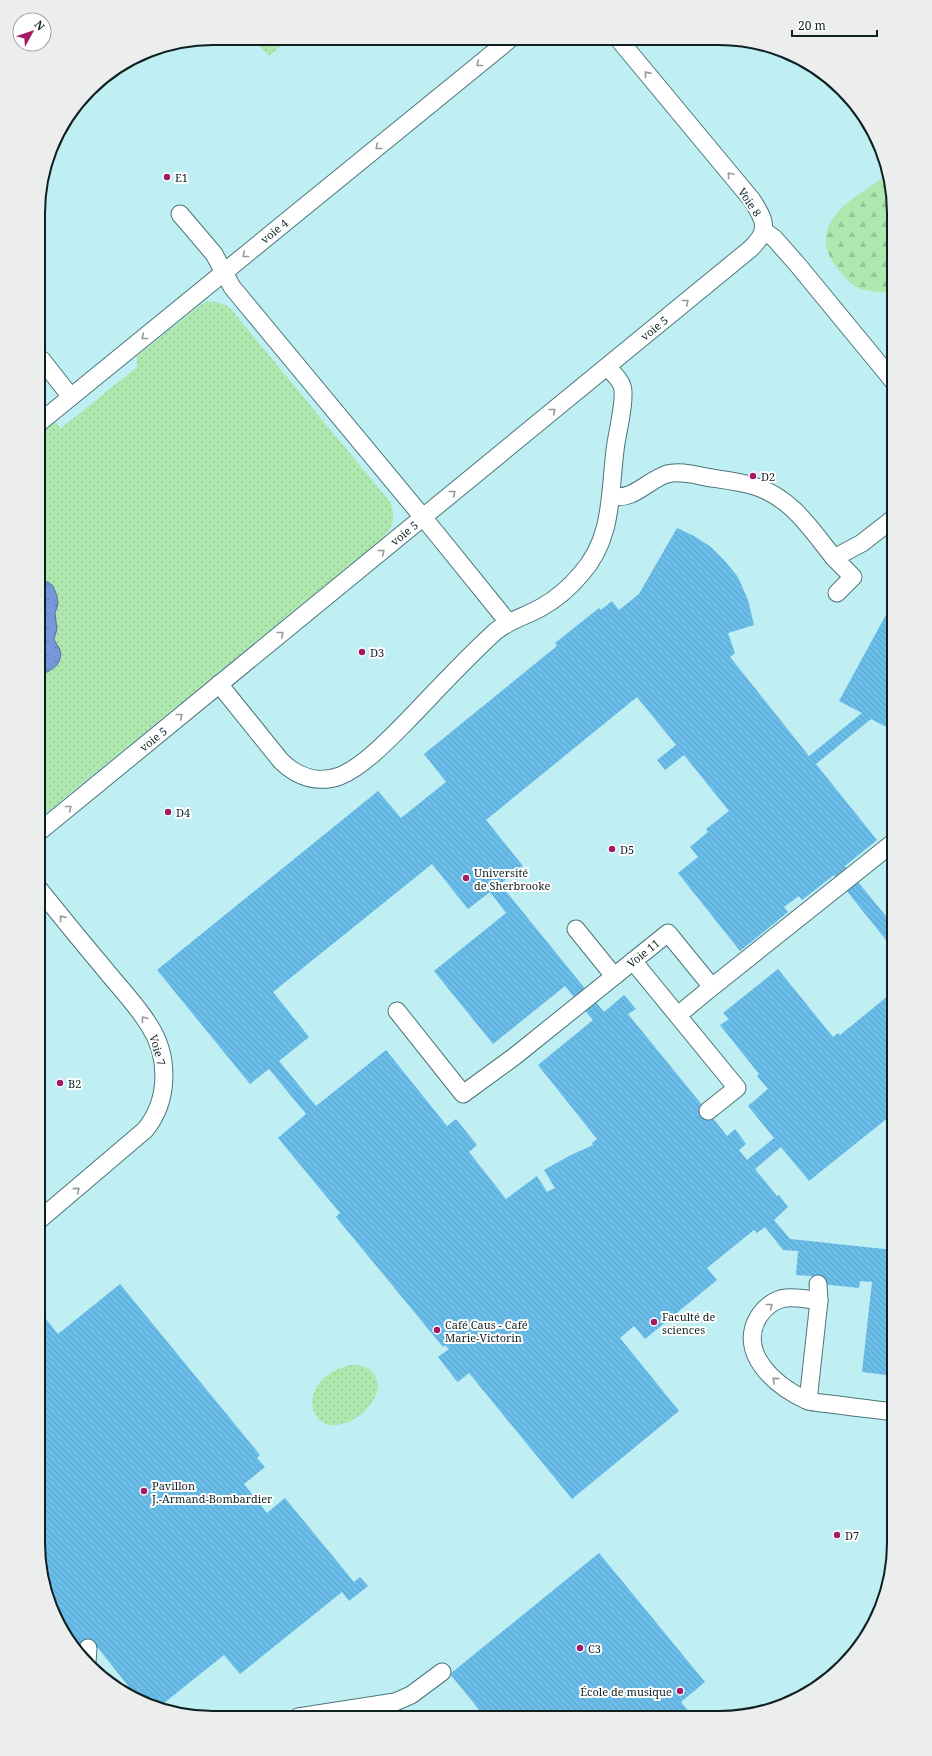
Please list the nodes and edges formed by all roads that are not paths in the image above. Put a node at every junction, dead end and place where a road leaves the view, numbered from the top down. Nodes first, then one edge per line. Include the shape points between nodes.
1 (503, 45) edge
2 (624, 45) edge
3 (180, 214) dead end
4 (764, 231) junction
5 (224, 272) junction
6 (45, 364) edge
7 (608, 367) junction
8 (887, 373) edge
9 (71, 397) junction
10 (45, 418) edge
11 (612, 496) junction
12 (423, 518) junction
13 (887, 523) edge
14 (834, 558) junction
15 (837, 593) dead end
16 (508, 622) junction
17 (219, 684) junction
18 (45, 827) edge
19 (887, 848) edge
20 (45, 896) edge
21 (576, 929) dead end
22 (633, 961) junction
23 (614, 976) junction
24 (712, 987) junction
25 (397, 1012) dead end
26 (678, 1015) junction
27 (708, 1111) dead end
28 (45, 1215) edge
29 (818, 1284) dead end
30 (819, 1301) junction
31 (808, 1401) junction
32 (887, 1411) edge
33 (442, 1672) dead end
34 (356, 1711) edge

1 -> 5 lane, voie 4
4 -> 2 lane, Voie 8 via 762,217 752,200
3 - 5 lane via 214,254
7 -> 4 lane, voie 5 via 749,250 762,237
4 - 8 lane, Voie 8 via 778,241
5 -> 9 lane, voie 4
5 - 12 lane via 232,287
6 - 9 lane
7 - 11 lane via 621,382 623,390 614,454
12 -> 7 lane, voie 5
9 - 10 lane, voie 4
11 - 14 lane via 628,496 660,477 673,473 750,485 774,494 790,505
11 - 16 lane via 601,540 582,573 546,604
12 - 16 lane
17 -> 12 lane, voie 5
13 - 14 lane via 862,543
14 - 15 lane via 853,577
16 - 17 lane via 487,639 382,746 346,773 330,779 303,776 288,767
18 -> 17 lane, voie 5
19 - 24 lane
28 -> 20 lane, Voie 7 via 145,1130 158,1109 164,1078 161,1054 149,1025
21 - 23 lane
22 - 23 lane, Voie 11
22 - 24 lane, Voie 11 via 668,933
22 - 26 lane
23 - 25 lane, Voie 11 via 515,1056 463,1094
24 - 26 lane
26 - 27 lane via 737,1088
29 - 30 lane
30 - 31 lane
31 -> 30 lane via 778,1382 763,1367 755,1353 752,1339 756,1322 772,1303 786,1298
31 - 32 lane
33 - 34 lane via 411,1695

